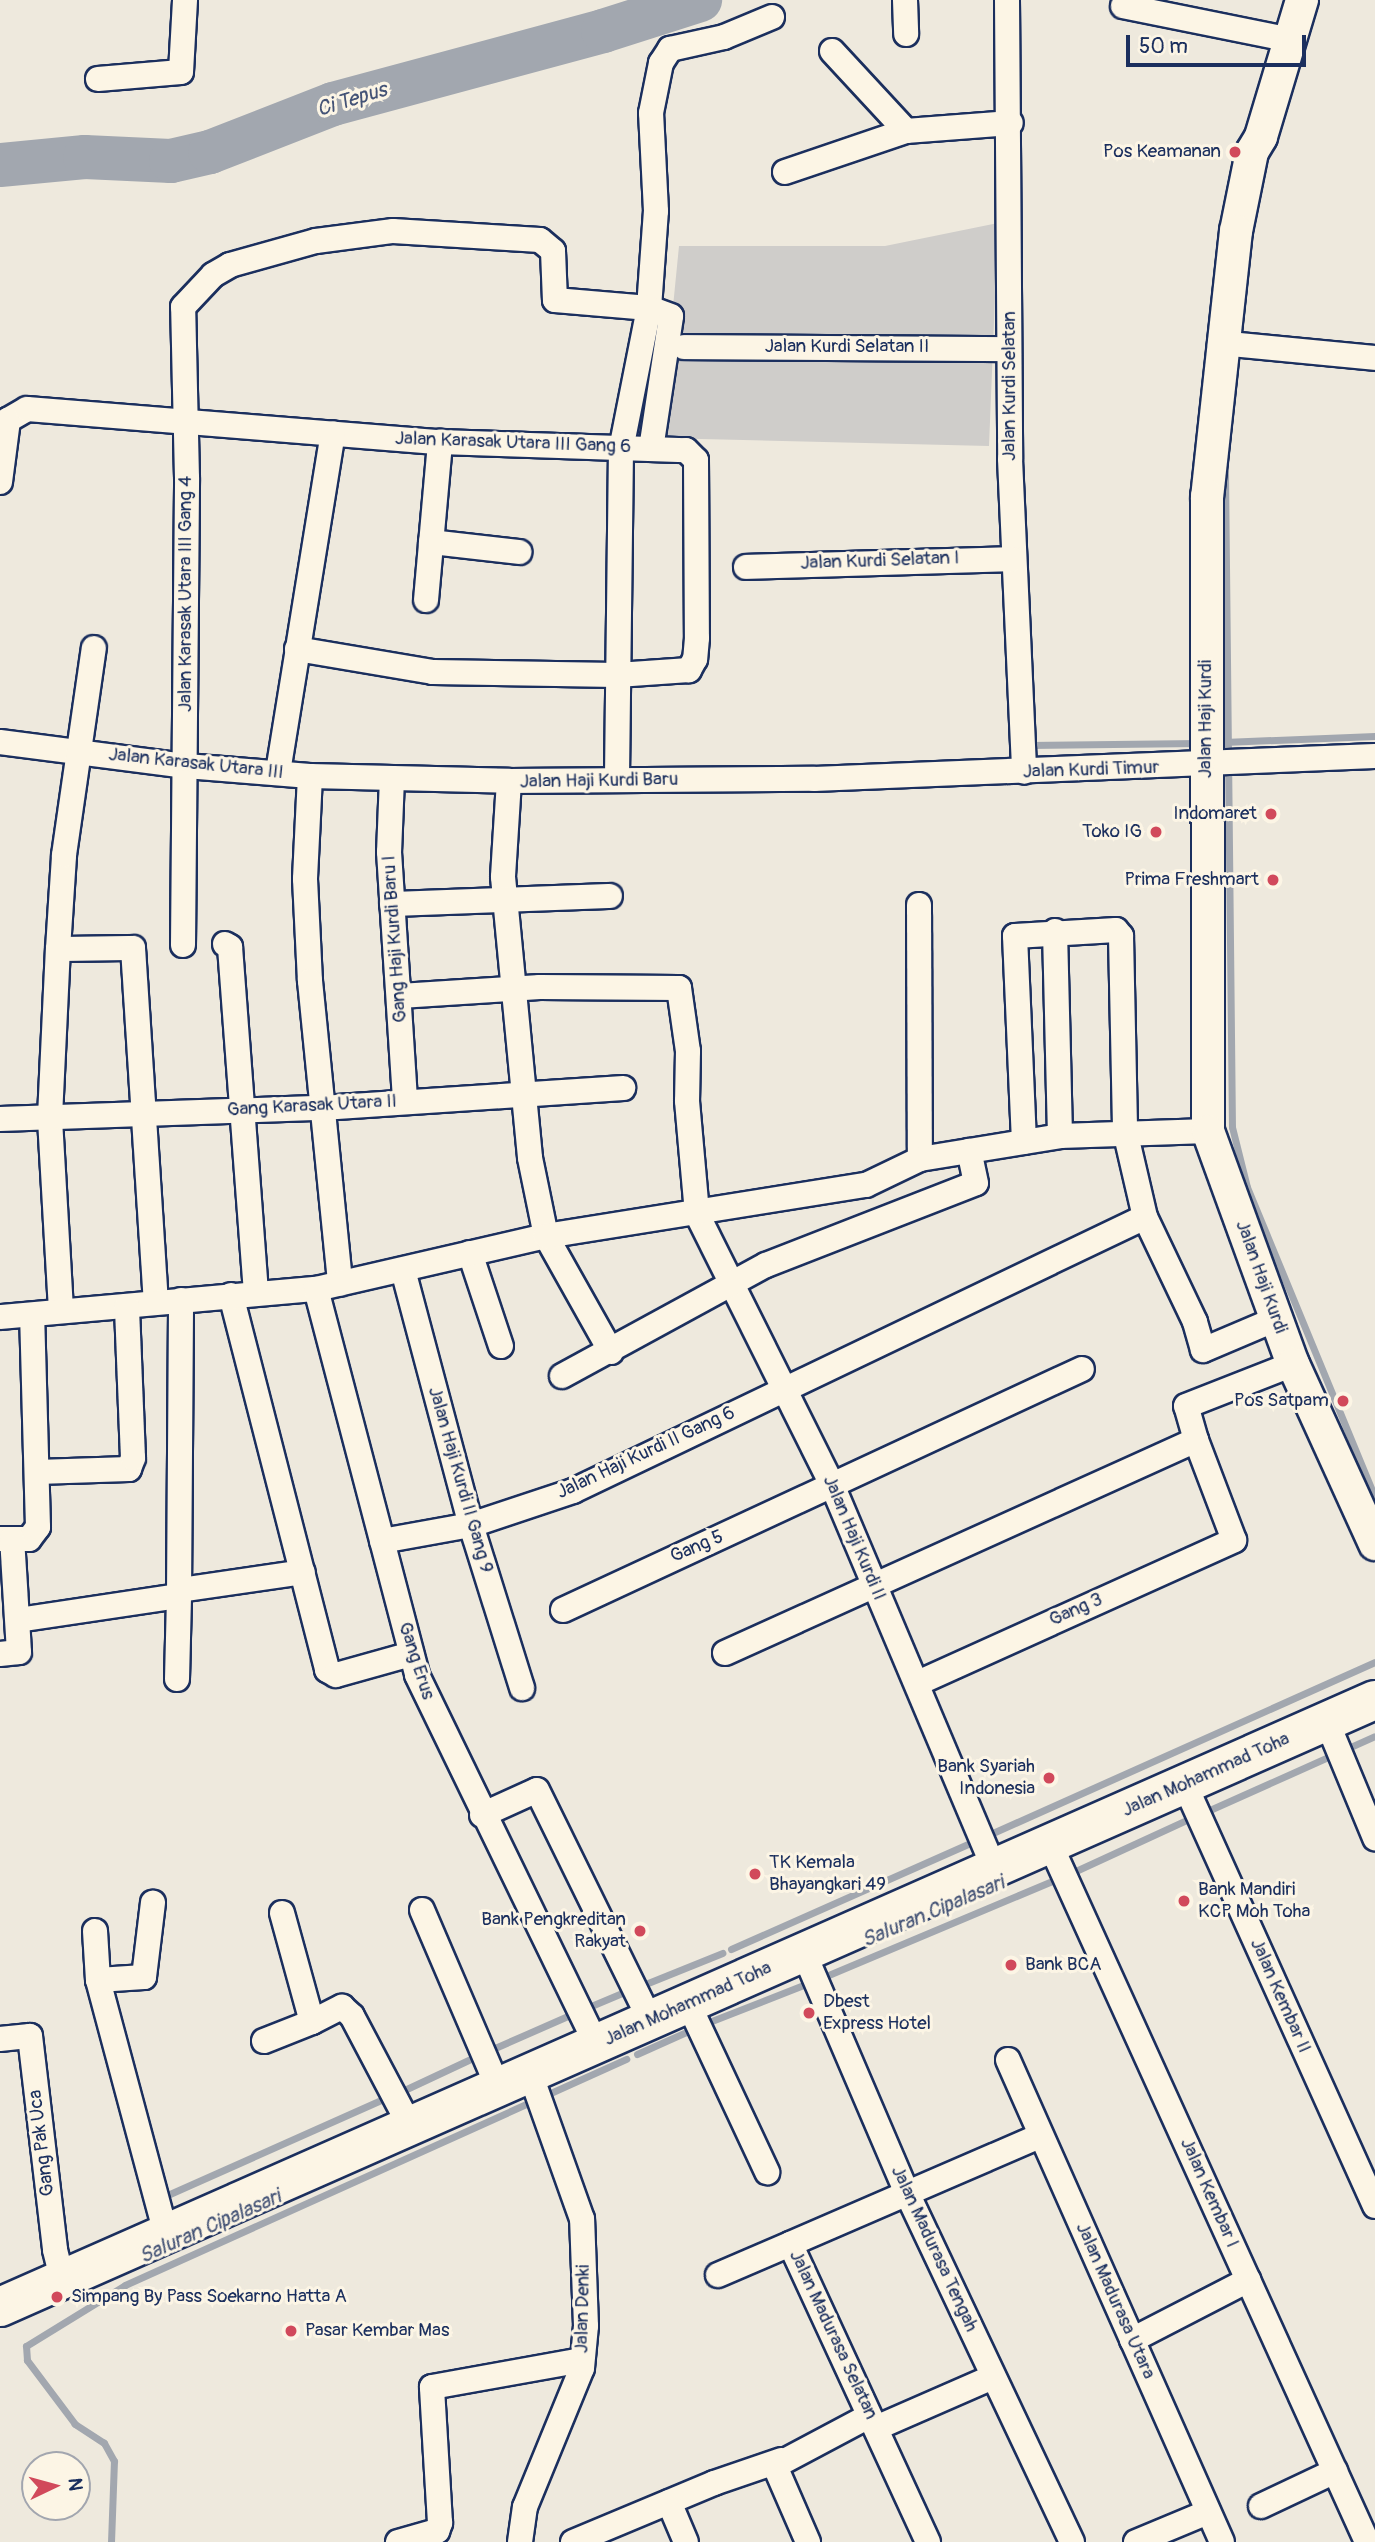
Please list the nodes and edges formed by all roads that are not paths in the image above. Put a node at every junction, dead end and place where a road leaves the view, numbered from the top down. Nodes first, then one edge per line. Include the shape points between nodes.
1 (185, 0) edge
2 (905, 0) edge
3 (1007, 0) edge
4 (1302, 0) edge
5 (1123, 6) dead end
6 (772, 17) dead end
7 (906, 34) dead end
8 (1291, 40) junction
9 (832, 51) dead end
10 (98, 79) dead end
11 (1011, 122) junction
12 (906, 131) junction
13 (785, 172) dead end
14 (649, 309) junction
15 (1226, 343) junction
16 (684, 347) dead end
17 (1009, 349) junction
18 (1375, 358) edge
19 (185, 423) junction
20 (333, 433) junction
21 (440, 442) junction
22 (621, 449) junction
23 (651, 449) junction
24 (0, 482) edge
25 (431, 542) junction
26 (519, 552) dead end
27 (1013, 559) junction
28 (746, 567) dead end
29 (426, 600) dead end
30 (94, 648) dead end
31 (297, 649) junction
32 (617, 675) junction
33 (0, 742) edge
34 (77, 751) junction
35 (1375, 756) edge
36 (1220, 765) junction
37 (186, 766) junction
38 (278, 772) junction
39 (1024, 772) junction
40 (310, 776) junction
41 (392, 778) junction
42 (806, 779) joint
43 (617, 780) junction
44 (509, 782) junction
45 (610, 896) dead end
46 (505, 899) junction
47 (392, 904) junction
48 (919, 905) dead end
49 (1055, 931) junction
50 (225, 944) dead end
51 (183, 945) dead end
52 (58, 949) junction
53 (515, 988) junction
54 (400, 996) junction
55 (623, 1088) dead end
56 (526, 1094) junction
57 (405, 1101) junction
58 (322, 1108) junction
59 (241, 1109) junction
60 (144, 1116) junction
61 (50, 1117) junction
62 (0, 1119) edge
63 (1125, 1131) junction
64 (1208, 1131) junction
65 (1060, 1136) junction
66 (1024, 1142) junction
67 (969, 1152) junction
68 (920, 1159) junction
69 (697, 1214) junction
70 (1145, 1217) junction
71 (546, 1236) junction
72 (470, 1253) junction
73 (403, 1270) junction
74 (734, 1283) junction
75 (328, 1287) junction
76 (256, 1293) junction
77 (231, 1295) junction
78 (181, 1300) junction
79 (156, 1302) junction
80 (127, 1306) junction
81 (61, 1310) junction
82 (32, 1316) junction
83 (0, 1317) edge
84 (1276, 1320) junction
85 (501, 1346) dead end
86 (611, 1352) junction
87 (1293, 1364) junction
88 (1082, 1369) dead end
89 (562, 1376) dead end
90 (785, 1387) junction
91 (1196, 1440) junction
92 (37, 1472) junction
93 (833, 1487) junction
94 (471, 1525) junction
95 (6, 1539) edge
96 (382, 1541) junction
97 (1375, 1544) edge
98 (303, 1572) junction
99 (874, 1584) junction
100 (180, 1593) junction
101 (563, 1610) dead end
102 (18, 1620) junction
103 (725, 1653) dead end
104 (0, 1654) edge
105 (411, 1654) junction
106 (177, 1679) dead end
107 (918, 1684) junction
108 (522, 1688) dead end
109 (1375, 1700) edge
110 (1333, 1735) junction
111 (1185, 1785) junction
112 (482, 1815) junction
113 (1374, 1833) edge
114 (1050, 1844) junction
115 (994, 1869) junction
116 (153, 1903) dead end
117 (422, 1910) dead end
118 (282, 1913) dead end
119 (95, 1931) dead end
120 (804, 1952) junction
121 (98, 1980) junction
122 (688, 2003) junction
123 (650, 2020) junction
124 (312, 2022) junction
125 (0, 2039) edge
126 (264, 2041) dead end
127 (596, 2044) junction
128 (1008, 2060) dead end
129 (528, 2091) junction
130 (410, 2126) junction
131 (1040, 2136) junction
132 (767, 2172) dead end
133 (907, 2193) junction
134 (1375, 2206) edge
135 (166, 2233) junction
136 (790, 2244) junction
137 (718, 2276) dead end
138 (62, 2279) junction
139 (1248, 2280) junction
140 (0, 2307) edge
141 (1132, 2340) junction
142 (582, 2360) junction
143 (993, 2377) junction
144 (872, 2422) junction
145 (778, 2463) junction
146 (1335, 2471) junction
147 (669, 2502) junction
148 (1261, 2506) dead end
149 (1208, 2512) junction
150 (398, 2542) edge
151 (520, 2542) edge
152 (573, 2542) edge
153 (686, 2542) edge
154 (808, 2542) edge
155 (928, 2542) edge
156 (1072, 2542) edge
157 (1136, 2542) edge
158 (1222, 2542) edge
159 (1367, 2542) edge

1 - 10 street via 181,72
2 - 7 street
3 - 11 street, Jalan Kurdi Selatan
4 - 8 street, Jalan Haji Kurdi
5 - 8 street
6 - 14 street via 724,37 670,49 661,63 651,113 656,211
8 - 15 street, Jalan Haji Kurdi via 1248,167
9 - 12 street
11 - 12 street
11 - 17 street, Jalan Kurdi Selatan
12 - 13 street
14 - 19 street, Jalan Karasak Utara III Gang 4 via 555,300 553,251 540,240 393,231 316,241 230,265 188,298 183,317
14 - 22 street
14 - 23 street via 671,316
15 - 18 street
15 - 36 street, Jalan Haji Kurdi via 1207,496
16 - 17 street, Jalan Kurdi Selatan II
17 - 27 street, Jalan Kurdi Selatan
19 - 20 street, Jalan Karasak Utara III Gang 6
19 - 24 street, Jalan Karasak Utara III Gang 6 via 45,409 16,412 8,420
19 - 37 street, Jalan Karasak Utara III Gang 4
20 - 21 street, Jalan Karasak Utara III Gang 6
20 - 31 street
21 - 22 street, Jalan Karasak Utara III Gang 6
21 - 25 street
22 - 23 street, Jalan Karasak Utara III Gang 6
22 - 32 street
23 - 32 street, Jalan Karasak Utara III Gang 6 via 692,453 698,474 695,659 689,670 672,674
25 - 26 street
25 - 29 street
27 - 28 street, Jalan Kurdi Selatan I
27 - 39 street, Jalan Kurdi Selatan
30 - 34 street
31 - 32 street via 433,672
31 - 38 street
32 - 43 street
33 - 34 street, Jalan Karasak Utara III
34 - 37 street, Jalan Karasak Utara III
34 - 52 street
35 - 36 street, Jalan Kurdi Timur
36 - 39 street, Jalan Kurdi Timur
36 - 64 street, Jalan Haji Kurdi
37 - 38 street, Jalan Karasak Utara III
37 - 51 street, Jalan Karasak Utara III Gang 4
38 - 40 street, Jalan Karasak Utara III
39 - 42 street, Jalan Kurdi Timur
40 - 41 street, Jalan Karasak Utara III
40 - 58 street, Gang Erus via 304,879
41 - 44 street, Jalan Haji Kurdi Baru
41 - 47 street, Gang Haji Kurdi Baru I
42 - 43 street, Jalan Haji Kurdi Baru
43 - 44 street, Jalan Haji Kurdi Baru
44 - 46 street
45 - 46 street
46 - 47 street
46 - 53 street
47 - 54 street, Gang Haji Kurdi Baru I
48 - 68 street
49 - 63 street via 1120,932
49 - 65 street
49 - 66 street via 1018,933 1014,940
50 - 59 street via 230,947
52 - 60 street via 133,948
52 - 61 street
53 - 54 street
53 - 56 street
53 - 69 street via 679,988 688,1051 687,1101
54 - 57 street, Gang Haji Kurdi Baru I
55 - 56 street, Gang Karasak Utara II
56 - 57 street, Gang Karasak Utara II
56 - 71 street via 530,1158
57 - 58 street, Gang Karasak Utara II
58 - 59 street, Gang Karasak Utara II
58 - 75 street, Gang Erus
59 - 60 street, Gang Karasak Utara II
59 - 76 street
60 - 61 street, Gang Karasak Utara II
60 - 79 street
61 - 62 street, Gang Karasak Utara II
61 - 81 street
63 - 64 street
63 - 65 street
63 - 70 street
64 - 84 street, Jalan Haji Kurdi
65 - 66 street
66 - 67 street
67 - 68 street
67 - 74 street via 979,1178 976,1183 766,1265
68 - 69 street via 866,1185
69 - 71 street
69 - 74 street, Jalan Haji Kurdi II
70 - 84 street via 1195,1322 1203,1350
70 - 90 street, Jalan Haji Kurdi II Gang 6
71 - 72 street
71 - 86 street
72 - 73 street
72 - 85 street
73 - 75 street
73 - 94 street, Jalan Haji Kurdi II Gang 9
74 - 86 street
74 - 90 street, Jalan Haji Kurdi II
75 - 76 street
75 - 96 street, Gang Erus
76 - 77 street
77 - 78 street
77 - 98 street
78 - 79 street
78 - 100 street
79 - 80 street
80 - 81 street
80 - 92 street via 133,1458 129,1469
81 - 82 street
82 - 83 street
82 - 92 street
84 - 87 street, Jalan Haji Kurdi
86 - 89 street
87 - 91 street via 1186,1406
87 - 97 street, Jalan Haji Kurdi
88 - 93 street, Gang 5
90 - 93 street, Jalan Haji Kurdi II
90 - 94 street, Jalan Haji Kurdi II Gang 6 via 573,1491
91 - 99 street
91 - 107 street, Gang 3 via 1234,1540
92 - 95 street via 38,1527 29,1539
93 - 99 street, Jalan Haji Kurdi II
93 - 101 street, Gang 5
94 - 96 street, Jalan Haji Kurdi II Gang 6
94 - 108 street, Jalan Haji Kurdi II Gang 9
95 - 102 street
96 - 105 street, Gang Erus
98 - 100 street
98 - 105 street via 330,1673
99 - 103 street
99 - 107 street, Jalan Haji Kurdi II
100 - 102 street
100 - 106 street
102 - 104 street via 18,1654
105 - 112 street, Gang Erus via 435,1719 440,1719
107 - 115 street, Jalan Haji Kurdi II
109 - 110 main road, Jalan Mohammad Toha
110 - 111 main road, Jalan Mohammad Toha
110 - 113 street
111 - 114 main road, Jalan Mohammad Toha
111 - 134 street, Jalan Kembar II
112 - 123 street via 537,1790
112 - 127 street, Gang Erus
114 - 115 main road, Jalan Mohammad Toha
114 - 139 street, Jalan Kembar I
115 - 120 main road, Jalan Mohammad Toha
116 - 121 street via 144,1977
117 - 129 street, Jalan Denki
118 - 124 street
119 - 121 street
120 - 122 main road, Jalan Mohammad Toha
120 - 133 street, Jalan Madurasa Tengah
121 - 135 street
122 - 123 main road, Jalan Mohammad Toha
122 - 132 street
123 - 127 main road, Jalan Mohammad Toha
124 - 126 street
124 - 130 street via 342,2007 352,2016
125 - 138 street, Gang Pak Uca via 30,2036
127 - 129 main road, Jalan Mohammad Toha
128 - 131 street, Jalan Madurasa Utara
129 - 130 main road, Jalan Mohammad Toha
129 - 142 street, Jalan Denki via 582,2220 586,2326
130 - 135 main road, Jalan Mohammad Toha
131 - 133 street, Jalan Madurasa Selatan
131 - 141 street, Jalan Madurasa Utara
133 - 136 street, Jalan Madurasa Selatan
133 - 143 street, Jalan Madurasa Tengah
135 - 138 main road, Jalan Mohammad Toha
136 - 137 street
136 - 144 street, Jalan Madurasa Selatan
138 - 140 main road, Jalan Mohammad Toha
139 - 141 street
139 - 146 street, Jalan Kembar I
141 - 149 street, Jalan Madurasa Utara
142 - 150 street via 432,2387 440,2523 437,2531
142 - 151 street, Jalan Denki via 524,2507
143 - 144 street
143 - 156 street, Jalan Madurasa Tengah
144 - 145 street
144 - 155 street, Jalan Madurasa Selatan
145 - 147 street
145 - 154 street
146 - 148 street
146 - 159 street, Jalan Kembar I
147 - 152 street
147 - 153 street
149 - 157 street
149 - 158 street, Jalan Madurasa Utara

